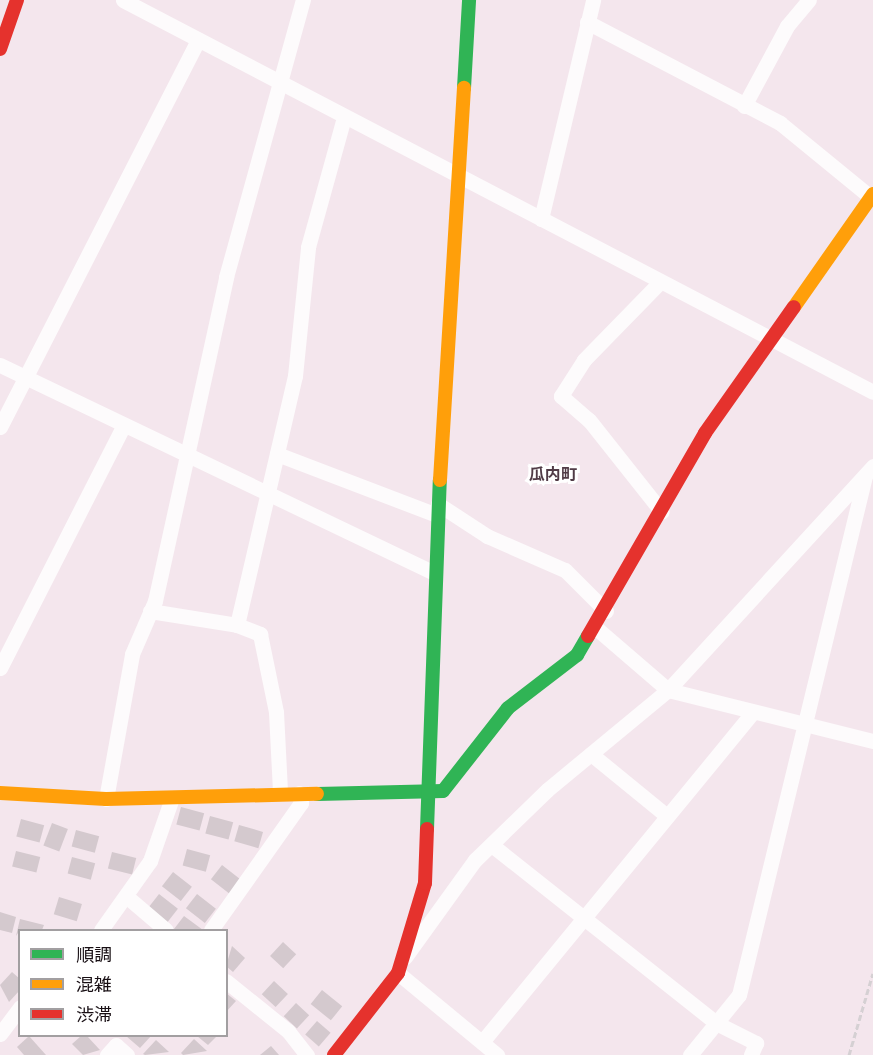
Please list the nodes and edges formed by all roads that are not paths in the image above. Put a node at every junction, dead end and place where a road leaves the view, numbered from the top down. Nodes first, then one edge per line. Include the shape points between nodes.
1 (18, 0) edge
2 (123, 0) edge
3 (303, 0) edge
4 (469, 0) edge
5 (593, 0) edge
6 (809, 0) edge
7 (587, 22) junction
8 (198, 40) junction
9 (0, 49) edge
10 (280, 84) junction
11 (744, 106) junction
12 (344, 117) junction
13 (458, 177) junction
14 (872, 197) edge
15 (541, 219) junction
16 (660, 282) junction
17 (772, 339) junction
18 (0, 365) edge
19 (25, 377) junction
20 (873, 392) edge
21 (0, 427) edge
22 (123, 427) junction
23 (277, 454) junction
24 (186, 458) junction
25 (869, 470) edge
26 (268, 495) junction
27 (438, 510) junction
28 (662, 512) junction
29 (434, 573) junction
30 (150, 611) junction
31 (606, 611) junction
32 (237, 625) junction
33 (596, 628) junction
34 (0, 668) edge
35 (668, 690) junction
36 (751, 714) junction
37 (806, 727) junction
38 (873, 741) edge
39 (591, 754) junction
40 (280, 792) junction
41 (0, 793) edge
42 (299, 793) junction
43 (427, 795) junction
44 (172, 798) junction
45 (105, 799) junction
46 (667, 816) junction
47 (493, 846) junction
48 (126, 896) junction
49 (584, 916) junction
50 (102, 929) edge
51 (165, 929) edge
52 (212, 929) edge
53 (405, 957) junction
54 (398, 973) junction
55 (228, 983) edge
56 (18, 1010) edge
57 (716, 1023) junction
58 (0, 1034) edge
59 (482, 1042) junction
60 (107, 1055) edge
61 (127, 1055) edge
62 (307, 1055) edge
63 (334, 1055) edge
64 (497, 1055) edge
65 (690, 1055) edge
66 (751, 1055) edge

1 - 9 street
2 - 8 street
3 - 10 street
4 - 13 street
5 - 7 street
6 - 11 street via 788,26
7 - 11 street
7 - 15 street
8 - 10 street
8 - 19 street
10 - 12 street
10 - 24 street via 226,277
11 - 14 street via 780,123
12 - 13 street
12 - 23 street via 308,247 295,376
13 - 15 street
13 - 27 street
14 - 17 street
15 - 16 street
16 - 17 street
16 - 28 street via 584,360 561,396 589,420
17 - 20 street
17 - 28 street via 705,433
18 - 19 street
19 - 21 street
19 - 22 street
22 - 24 street
22 - 34 street
23 - 26 street
23 - 27 street
24 - 26 street
24 - 30 street
25 - 35 street
25 - 37 street
26 - 29 street
26 - 32 street
27 - 29 street
27 - 31 street via 566,570
28 - 31 street
29 - 43 street
30 - 32 street
30 - 45 street via 132,654
31 - 33 street
32 - 40 street via 260,634 276,712
33 - 35 street
33 - 43 street via 558,672 508,708 443,791
35 - 36 street
35 - 39 street
36 - 37 street
36 - 46 street
37 - 38 street
37 - 57 street via 739,995
39 - 46 street
39 - 47 street
40 - 42 street
40 - 44 street
41 - 45 street
42 - 43 street
42 - 52 street via 301,803
43 - 53 street via 425,883
44 - 45 street
44 - 48 street via 150,861
46 - 49 street
47 - 49 street
47 - 53 street via 475,860
48 - 50 street
48 - 51 street
49 - 57 street
49 - 59 street
53 - 54 street
54 - 59 street
54 - 63 street
55 - 62 street via 288,1031
56 - 58 street
57 - 65 street
57 - 66 street via 756,1043
59 - 64 street
60 - 61 street via 116,1045

